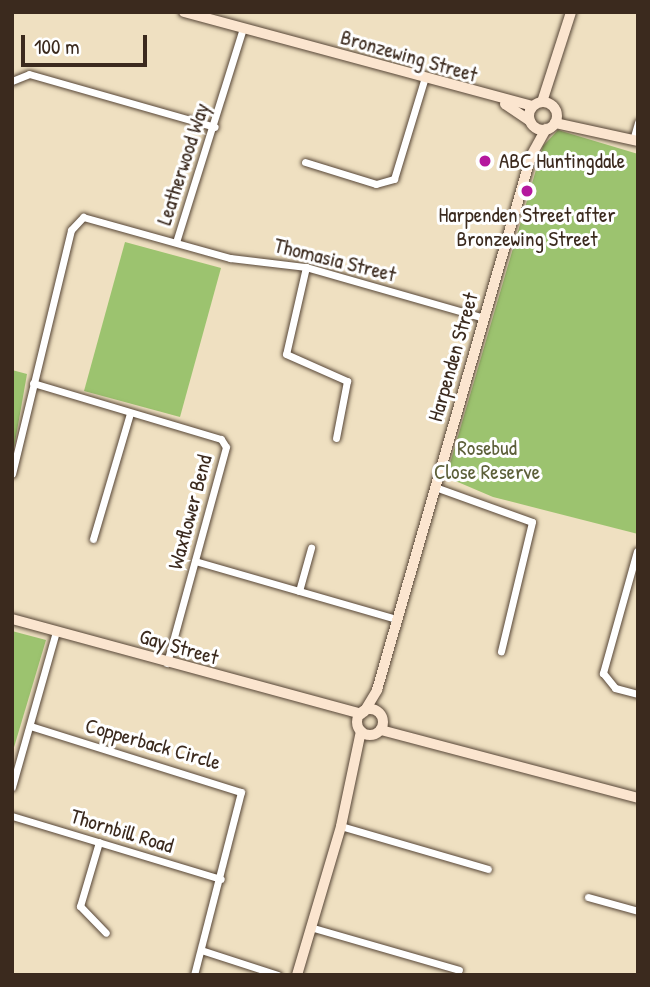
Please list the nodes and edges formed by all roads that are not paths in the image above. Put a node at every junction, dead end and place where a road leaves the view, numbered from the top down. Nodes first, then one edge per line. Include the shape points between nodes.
1 (184, 12) edge
2 (571, 12) edge
3 (243, 28) junction
4 (424, 80) junction
5 (12, 81) edge
6 (502, 102) junction
7 (548, 113) junction
8 (532, 123) junction
9 (638, 123) edge
10 (215, 127) junction
11 (635, 141) edge
12 (531, 156) junction
13 (305, 162) dead end
14 (176, 242) junction
15 (306, 267) junction
16 (484, 318) junction
17 (33, 383) junction
18 (130, 413) junction
19 (336, 438) dead end
20 (12, 474) edge
21 (435, 487) junction
22 (93, 540) dead end
23 (311, 548) dead end
24 (638, 551) edge
25 (195, 561) junction
26 (299, 591) junction
27 (12, 619) edge
28 (396, 619) junction
29 (55, 635) junction
30 (500, 652) dead end
31 (167, 663) junction
32 (377, 690) junction
33 (638, 694) edge
34 (336, 712) junction
35 (362, 713) junction
36 (381, 715) junction
37 (30, 726) junction
38 (381, 730) junction
39 (400, 730) junction
40 (363, 731) junction
41 (12, 787) edge
42 (638, 798) edge
43 (12, 817) edge
44 (341, 826) junction
45 (99, 842) junction
46 (488, 869) dead end
47 (221, 879) junction
48 (588, 897) dead end
49 (638, 911) edge
50 (310, 928) junction
51 (106, 933) dead end
52 (201, 950) junction
53 (459, 970) dead end
54 (194, 975) edge
55 (278, 975) edge
56 (297, 975) edge

1 - 3 street, Bronzewing Street
2 - 7 street, Harpenden Street
3 - 4 street, Bronzewing Street
3 - 10 street, Leatherwood Way
4 - 6 street, Bronzewing Street
4 - 13 street via 398,172 386,184
5 - 10 street via 29,74
6 - 7 street, Bronzewing Street
6 - 8 street, Bronzewing Street
7 - 8 street, Harpenden Street
7 - 8 street
7 - 11 street, Bronzewing Street
7 - 12 street, Harpenden Street
8 - 12 street, Harpenden Street
9 - 11 street
10 - 14 street, Leatherwood Way
12 - 16 street, Harpenden Street
14 - 15 street, Thomasia Street via 230,258
14 - 17 street, Leatherwood Way via 83,217 71,230
15 - 16 street, Thomasia Street
15 - 19 street via 286,354 347,381
16 - 21 street, Harpenden Street
17 - 18 street, Waxflower Bend
17 - 20 street, Leatherwood Way
18 - 22 street
18 - 25 street, Waxflower Bend via 221,439 226,447
21 - 28 street, Harpenden Street
21 - 30 street via 532,522
23 - 26 street
24 - 33 street via 603,673 615,688
25 - 26 street
25 - 31 street, Waxflower Bend
26 - 28 street
27 - 29 street, Gay Street
28 - 32 street, Harpenden Street
29 - 31 street, Gay Street
29 - 37 street
31 - 34 street, Gay Street
32 - 35 street, Harpenden Street
32 - 36 street, Harpenden Street
34 - 35 street, Gay Street
34 - 40 street, Gay Street
35 - 36 street
35 - 40 street, Harpenden Street
36 - 38 street, Harpenden Street
36 - 39 street
37 - 41 street
37 - 47 street, Copperback Circle via 237,786 244,798
38 - 39 street
38 - 40 street
39 - 42 street
40 - 44 street, Harpenden Street
43 - 45 street, Thornbill Road
44 - 46 street
44 - 50 street, Harpenden Street
45 - 47 street, Thornbill Road
45 - 51 street via 80,906
47 - 52 street, Copperback Circle
48 - 49 street
50 - 53 street
50 - 56 street, Harpenden Street
52 - 54 street, Copperback Circle
52 - 55 street

